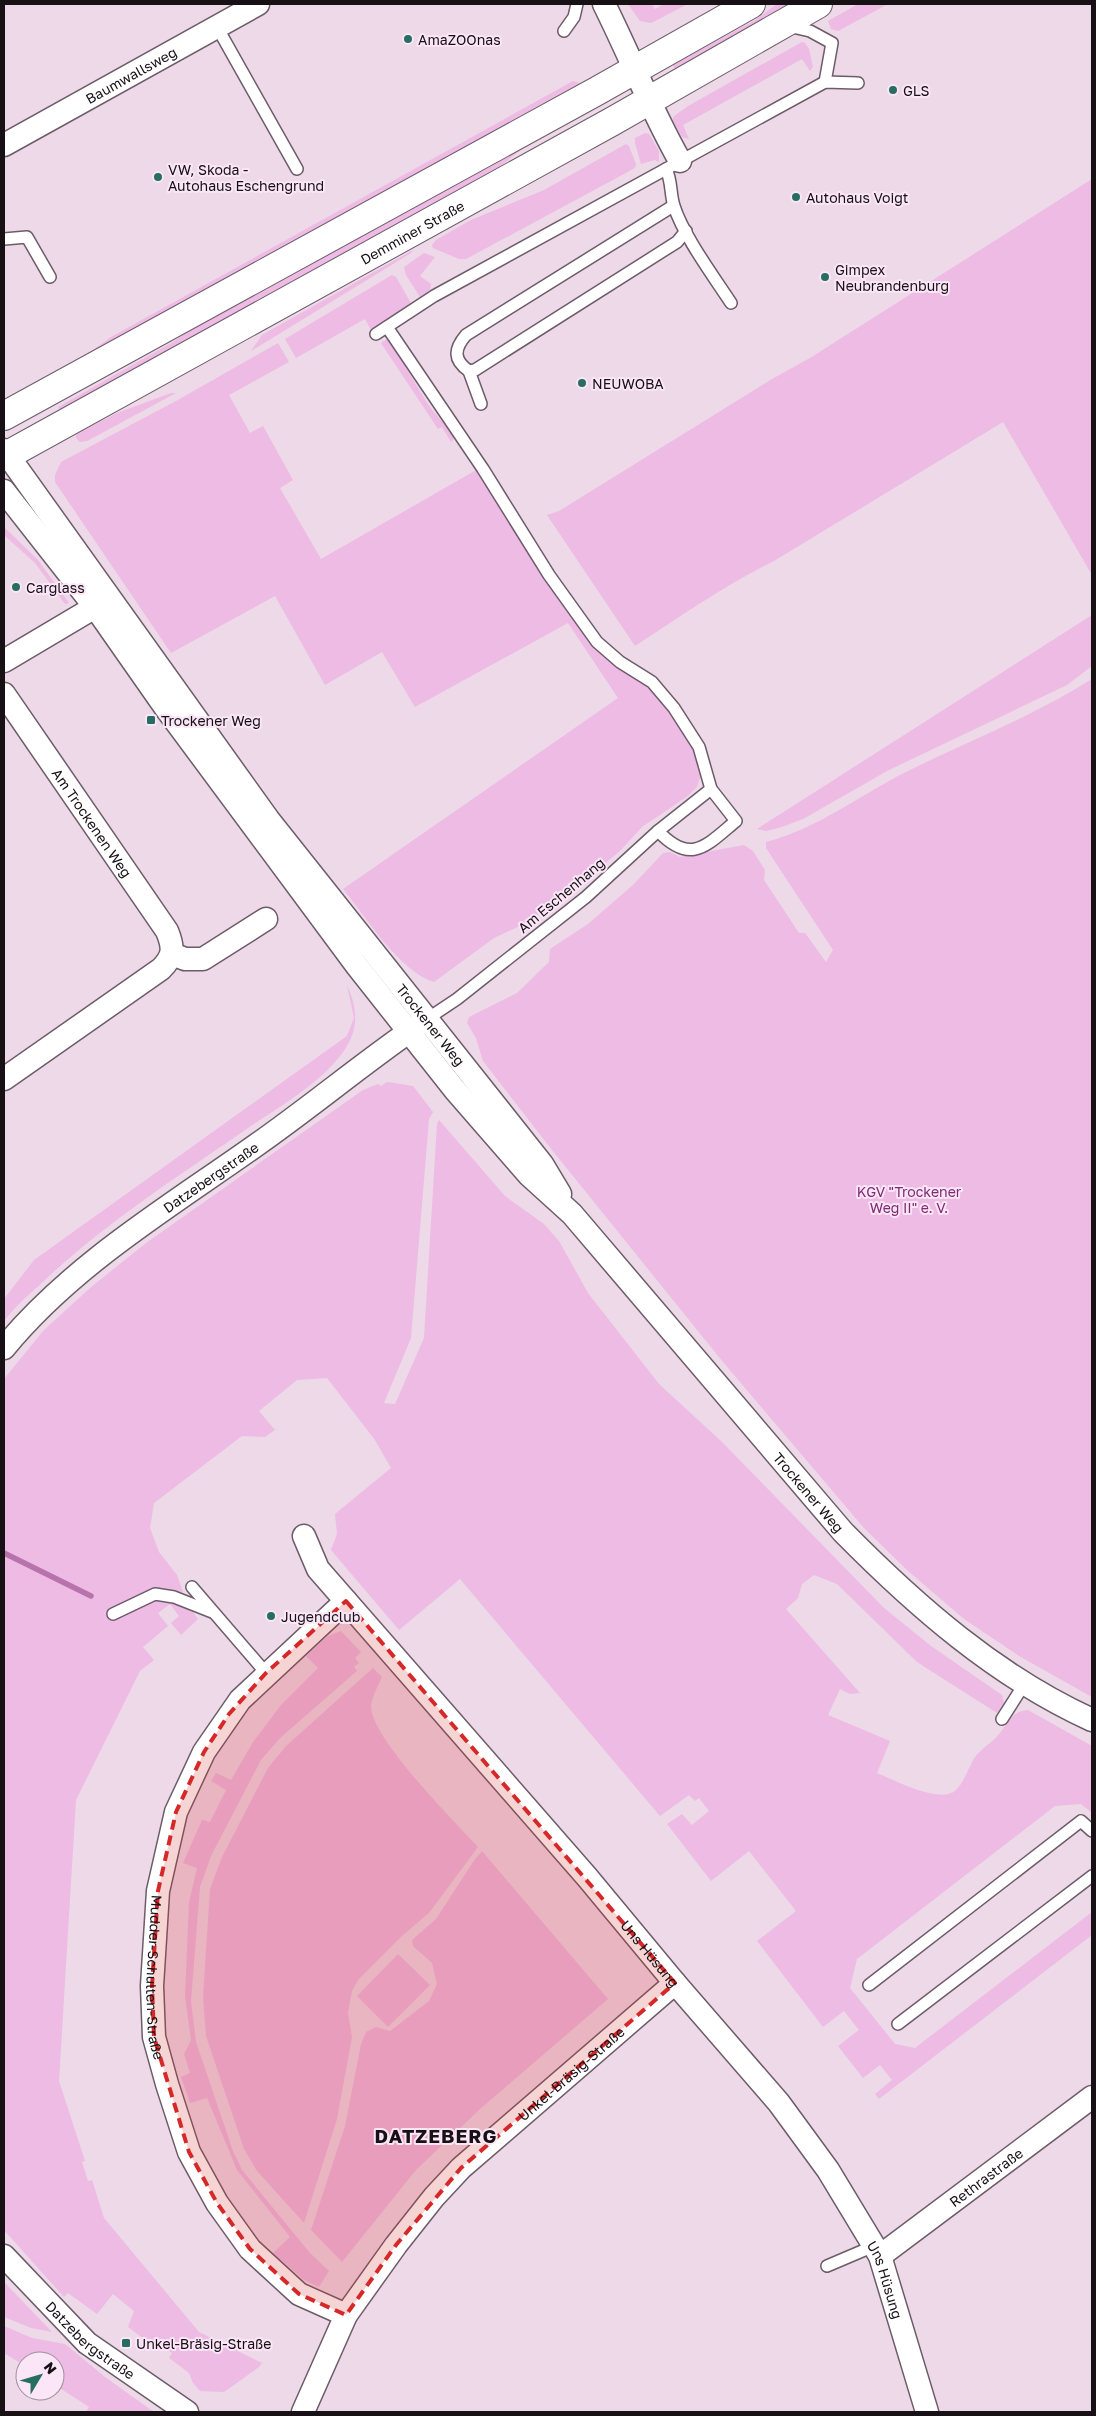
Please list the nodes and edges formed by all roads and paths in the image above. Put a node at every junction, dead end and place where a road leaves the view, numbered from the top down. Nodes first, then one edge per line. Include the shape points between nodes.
1 (258, 4) edge
2 (577, 4) edge
3 (604, 4) edge
4 (751, 4) edge
5 (818, 4) edge
6 (782, 24) junction
7 (217, 27) junction
8 (564, 31) dead end
9 (635, 69) junction
10 (825, 82) junction
11 (858, 84) dead end
12 (649, 100) junction
13 (4, 145) edge
14 (673, 165) junction
15 (297, 169) dead end
16 (674, 206) junction
17 (686, 231) junction
18 (4, 239) edge
19 (50, 277) dead end
20 (731, 304) dead end
21 (388, 328) junction
22 (376, 334) dead end
23 (469, 371) junction
24 (481, 404) dead end
25 (4, 416) edge
26 (5, 454) edge
27 (4, 491) edge
28 (95, 606) junction
29 (4, 662) edge
30 (4, 694) edge
31 (711, 789) junction
32 (658, 831) junction
33 (266, 919) dead end
34 (172, 954) junction
35 (427, 1019) junction
36 (408, 1032) junction
37 (4, 1079) edge
38 (572, 1214) junction
39 (4, 1348) edge
40 (304, 1536) dead end
41 (192, 1587) dead end
42 (346, 1601) junction
43 (213, 1613) junction
44 (113, 1614) dead end
45 (266, 1673) junction
46 (1025, 1683) junction
47 (1002, 1719) dead end
48 (1092, 1720) edge
49 (1092, 1831) edge
50 (1092, 1876) edge
51 (675, 1983) junction
52 (869, 1985) dead end
53 (898, 2024) dead end
54 (1092, 2096) edge
55 (877, 2251) junction
56 (4, 2256) edge
57 (827, 2266) dead end
58 (346, 2315) junction
59 (187, 2412) edge
60 (302, 2412) edge
61 (927, 2412) edge

1 - 7 street, Baumwallsweg
2 - 8 lane via 574,17
3 - 9 street
4 - 9 main road
5 - 6 main road, Demminer Straße
6 - 10 lane via 810,31 832,43
6 - 12 main road, Demminer Straße
7 - 13 street, Baumwallsweg
7 - 15 lane
9 - 12 street
9 - 25 main road
10 - 11 lane
10 - 14 lane
12 - 14 street
12 - 26 main road, Demminer Straße
14 - 16 lane via 670,178
14 - 21 lane via 434,296
16 - 17 lane
16 - 23 lane via 466,335 457,347 456,355
17 - 20 lane
17 - 23 lane via 677,242
18 - 19 lane via 27,237
21 - 22 lane
21 - 31 lane via 597,642 620,662 652,682 674,708 699,747
23 - 24 lane
26 - 35 street, Trockener Weg via 268,819
27 - 28 street, Trockener Weg
28 - 29 street
28 - 36 street, Trockener Weg via 250,822
30 - 34 street, Am Trockenen Weg via 167,931 173,945
31 - 32 lane, Am Eschenhang
31 - 32 lane via 736,820 715,839 700,848 686,850 670,844
32 - 35 lane, Am Eschenhang via 586,897
33 - 34 street via 202,959 185,959
34 - 37 street via 161,969
35 - 36 street, Datzebergstraße
35 - 38 street, Trockener Weg via 542,1164
36 - 38 street, Trockener Weg via 529,1175
36 - 39 street, Datzebergstraße via 92,1263 23,1324
38 - 46 street, Trockener Weg via 843,1532 927,1612 969,1646
40 - 42 street, Uns Hüsung via 318,1569
41 - 43 lane
42 - 45 street, Mudder-Schulten-Straße
42 - 51 street, Uns Hüsung
43 - 44 lane via 174,1597 155,1594
43 - 45 lane
45 - 58 street, Mudder-Schulten-Straße via 224,1721 204,1752 176,1812 158,1891 152,1986 154,2037 189,2152 217,2203 250,2249 299,2294
46 - 47 lane
46 - 48 street, Trockener Weg
49 - 52 lane via 1081,1821
50 - 53 lane
51 - 55 street, Uns Hüsung via 779,2103 828,2170
51 - 58 street, Unkel-Bräsig-Straße via 461,2168 396,2245
54 - 55 street, Rethrastraße
55 - 57 lane
55 - 61 street, Uns Hüsung
56 - 59 street, Datzebergstraße via 87,2343
58 - 60 street, Unkel-Bräsig-Straße

